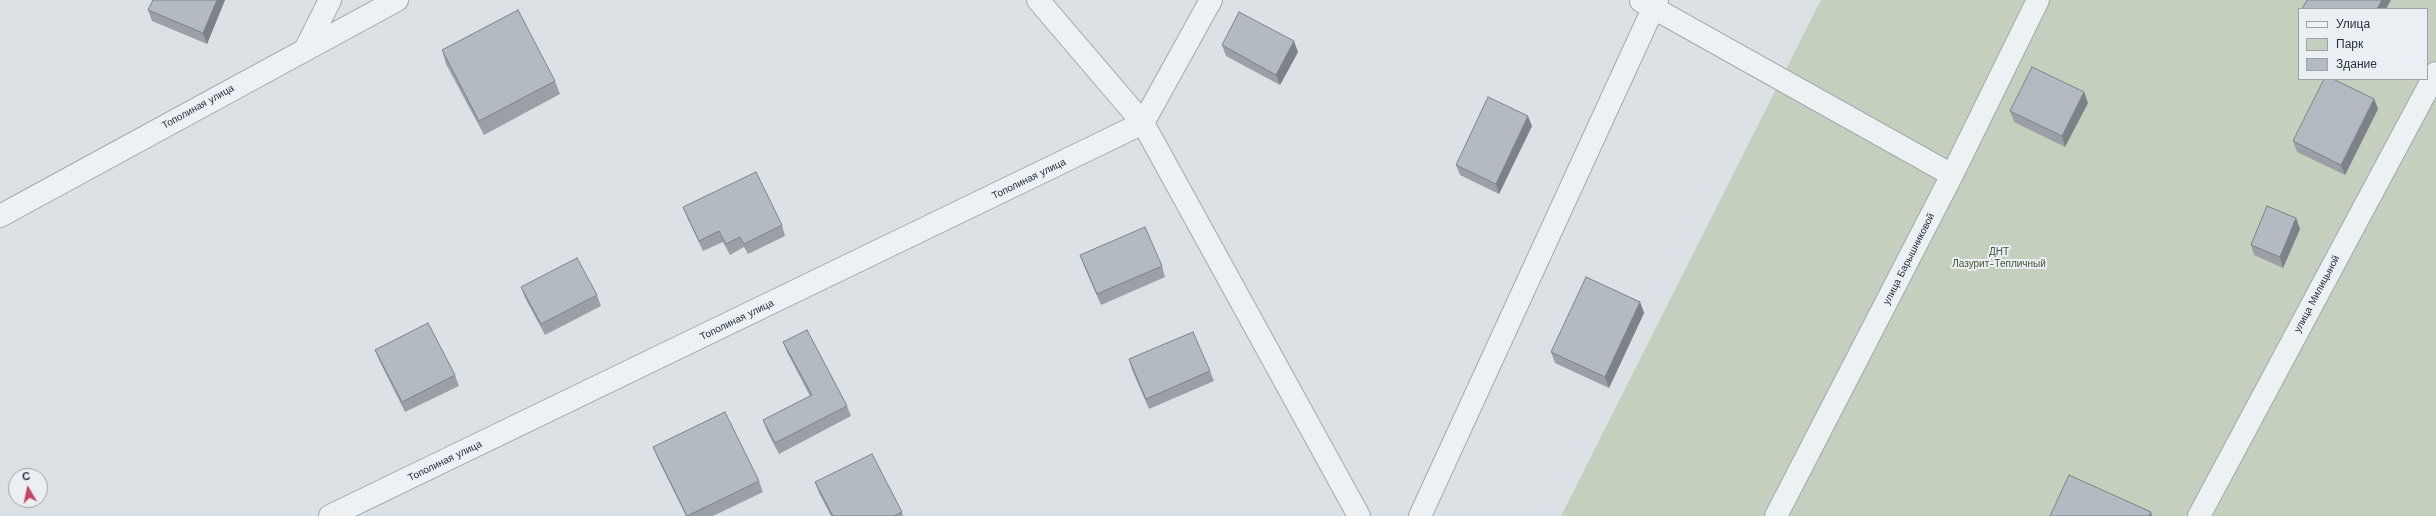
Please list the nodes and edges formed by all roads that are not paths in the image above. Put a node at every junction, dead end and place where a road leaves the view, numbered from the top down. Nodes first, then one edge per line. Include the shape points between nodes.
1 (330, 0) edge
2 (397, 0) edge
3 (1038, 0) edge
4 (1211, 0) edge
5 (2038, 0) edge
6 (1650, 2) edge
7 (306, 48) junction
8 (2436, 73) edge
9 (1144, 123) junction
10 (1952, 175) junction
11 (0, 216) edge
12 (330, 516) edge
13 (1359, 516) edge
14 (1420, 516) edge
15 (1776, 516) edge
16 (2199, 516) edge

1 - 7 street
2 - 7 street, Тополиная улица
3 - 9 street
4 - 9 street
5 - 10 street, улица Барышниковой
6 - 10 street
6 - 14 street
7 - 11 street, Тополиная улица
8 - 16 street, улица Милицыной
9 - 12 street, Тополиная улица
9 - 13 street
10 - 15 street, улица Барышниковой

